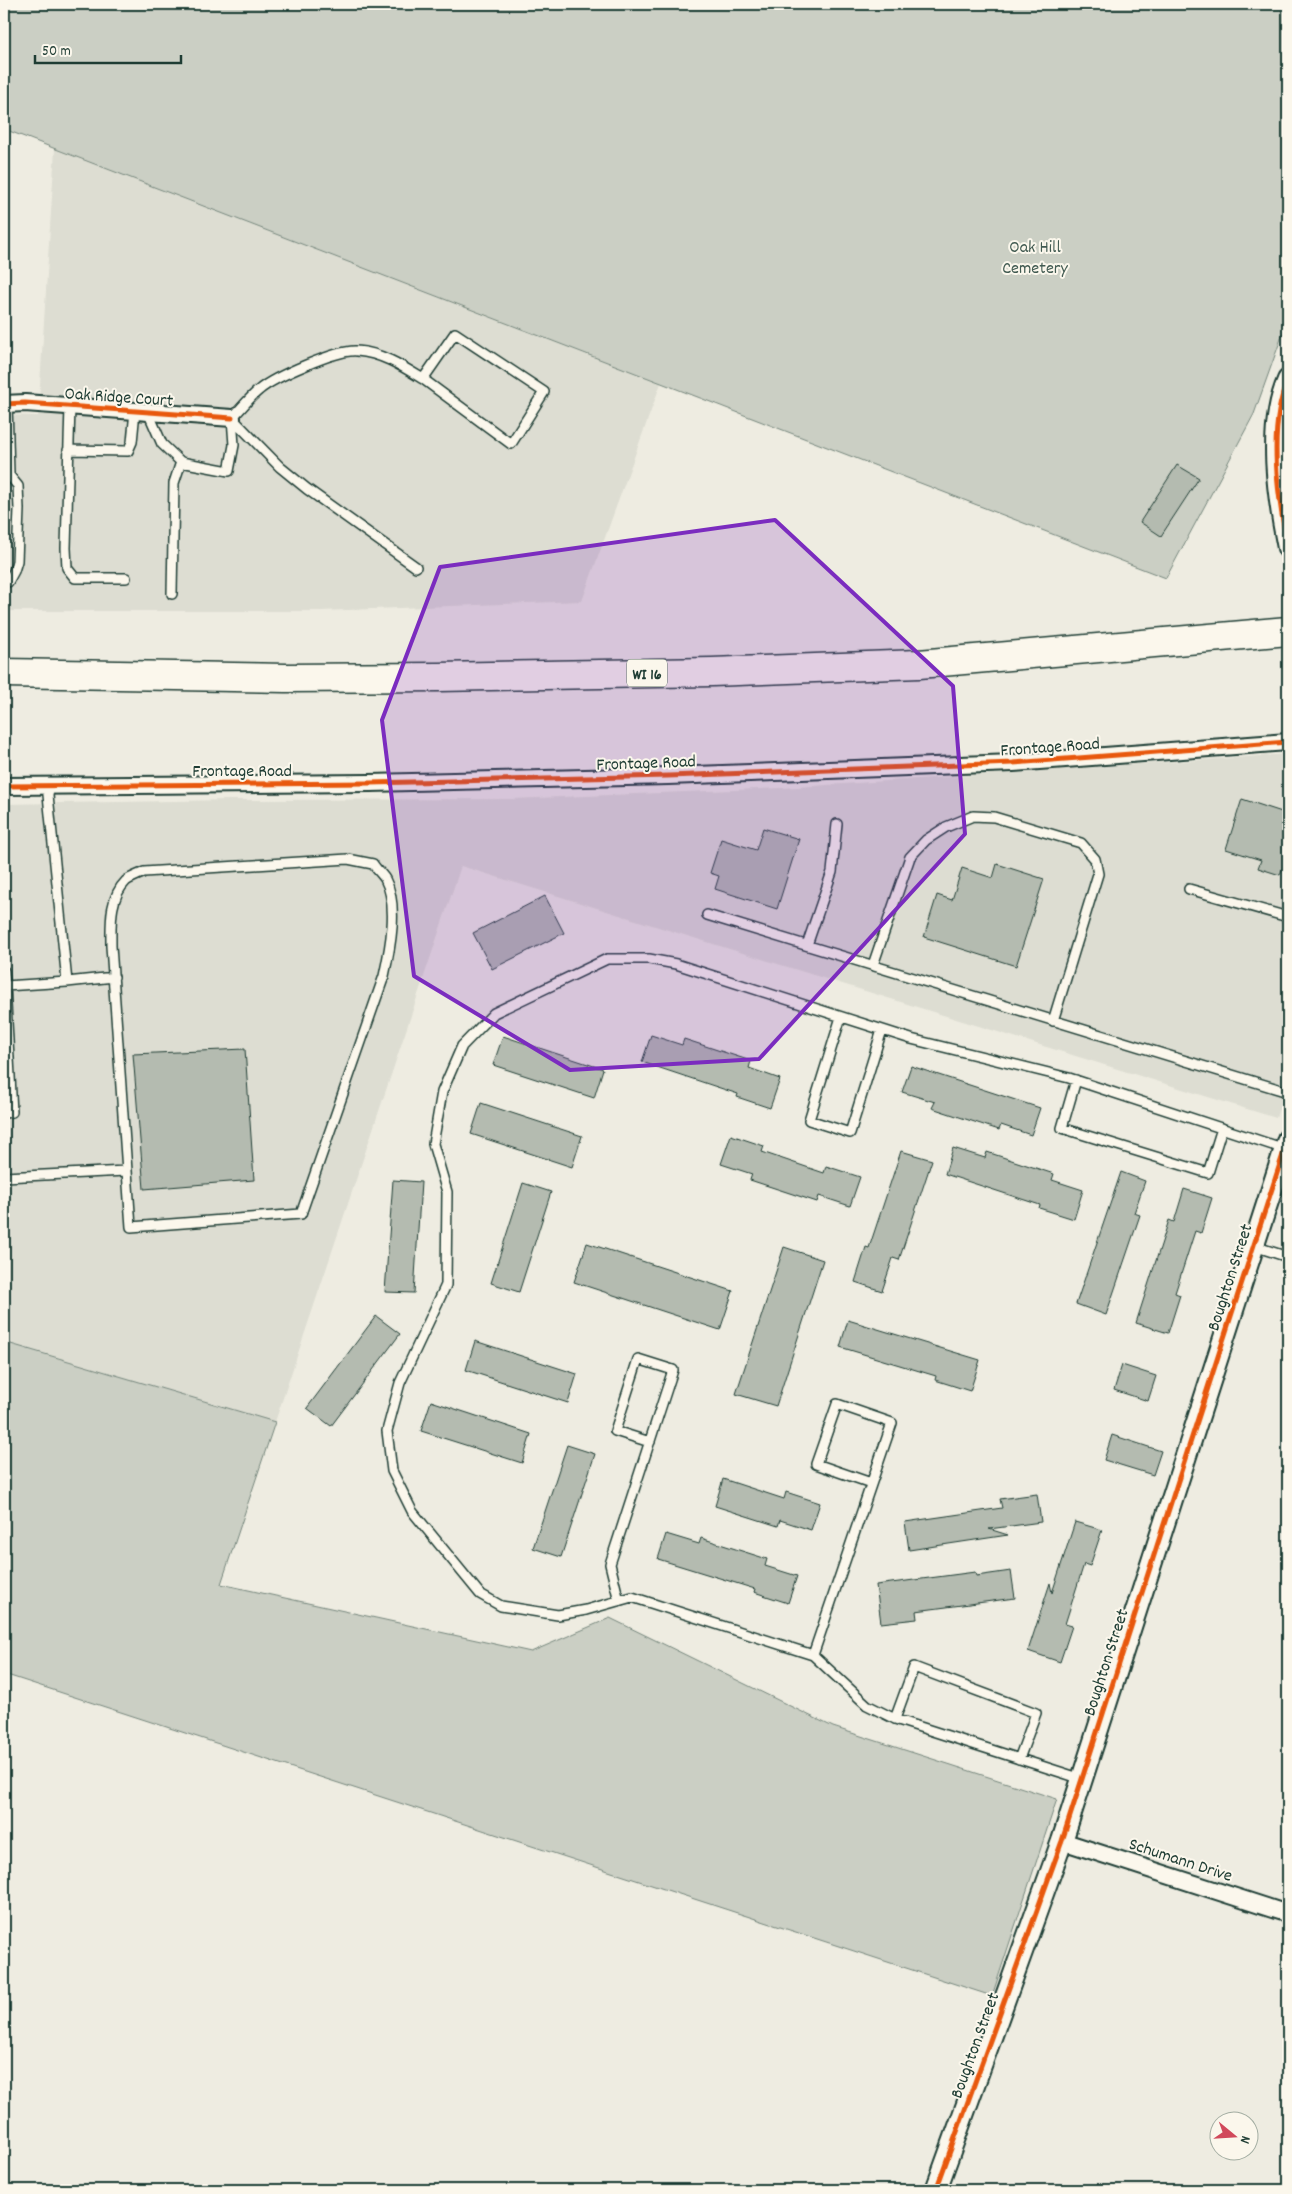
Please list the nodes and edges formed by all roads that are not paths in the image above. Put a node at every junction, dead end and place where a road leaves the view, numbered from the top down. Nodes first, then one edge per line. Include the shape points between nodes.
1 (423, 379) junction
2 (1288, 380) edge
3 (5, 404) edge
4 (70, 406) junction
5 (142, 411) junction
6 (232, 418) junction
7 (68, 450) junction
8 (181, 462) junction
9 (6, 471) edge
10 (1288, 548) edge
11 (416, 567) dead end
12 (126, 578) dead end
13 (4, 583) edge
14 (172, 594) dead end
15 (1288, 631) edge
16 (4, 673) edge
17 (1288, 742) edge
18 (47, 785) junction
19 (4, 786) edge
20 (837, 824) dead end
21 (1189, 889) dead end
22 (707, 914) dead end
23 (1288, 917) edge
24 (807, 945) junction
25 (873, 965) junction
26 (4, 971) edge
27 (114, 977) junction
28 (67, 982) junction
29 (5, 986) edge
30 (841, 1017) junction
31 (1053, 1020) junction
32 (882, 1030) junction
33 (1076, 1080) junction
34 (1288, 1092) edge
35 (4, 1113) edge
36 (1222, 1128) junction
37 (1287, 1144) edge
38 (126, 1171) junction
39 (4, 1177) edge
40 (1254, 1246) junction
41 (1288, 1257) edge
42 (650, 1442) junction
43 (871, 1483) junction
44 (619, 1601) junction
45 (813, 1655) junction
46 (895, 1719) junction
47 (1019, 1759) junction
48 (1082, 1779) junction
49 (1062, 1841) junction
50 (1288, 1914) edge
51 (936, 2190) edge

1 - 1 lane via 511,444 544,392 455,334
1 - 6 lane via 379,355 355,350 290,371 259,390
2 - 10 street via 1279,407 1277,444 1279,491
3 - 4 street, Oak Ridge Court
3 - 9 lane
4 - 5 street, Oak Ridge Court
4 - 7 lane
5 - 6 street, Oak Ridge Court
5 - 7 lane via 128,451
5 - 8 lane via 162,444
6 - 8 lane via 234,445 229,471
6 - 11 lane via 280,467 307,489
7 - 12 lane via 67,568 75,578
8 - 14 lane via 174,484
9 - 13 lane via 18,486 18,546 14,571
15 - 16 highway, WI 16 via 920,664 712,672 295,678
17 - 18 street, Frontage Road via 1013,762 668,776 370,783
18 - 19 street, Frontage Road
18 - 28 lane
20 - 24 lane via 832,872
21 - 23 lane
22 - 24 lane
24 - 25 lane
25 - 31 lane
25 - 31 lane via 910,857 926,840 946,827 973,816 994,817 1081,843 1095,859 1098,874
26 - 29 lane
27 - 28 lane
27 - 38 lane
27 - 38 lane via 110,918 127,880 144,872 348,859 372,864 385,880 392,905 392,940 384,976 301,1214 132,1227
28 - 29 lane
29 - 35 lane via 12,1112
30 - 32 lane
30 - 32 lane via 809,1120 850,1133
30 - 44 lane via 676,964 649,959 607,959 494,1013 462,1046 442,1092 434,1144 447,1192 446,1285 400,1383 387,1431 392,1471 412,1511 480,1594 501,1606 558,1614
31 - 34 lane
32 - 33 lane
33 - 36 lane
33 - 36 lane via 1062,1128 1208,1173
36 - 37 lane
37 - 40 street, Boughton Street
38 - 39 lane
40 - 41 lane
40 - 48 street, Boughton Street
42 - 42 lane via 673,1370 638,1359 616,1431
42 - 44 lane via 610,1564
43 - 43 lane via 892,1423 837,1404 816,1464
43 - 45 lane
44 - 45 lane via 632,1598
45 - 46 lane via 866,1705
46 - 47 lane
46 - 47 lane via 914,1667 1036,1712
47 - 48 lane
48 - 49 street, Boughton Street
49 - 50 street, Schumann Drive
49 - 51 street, Boughton Street

